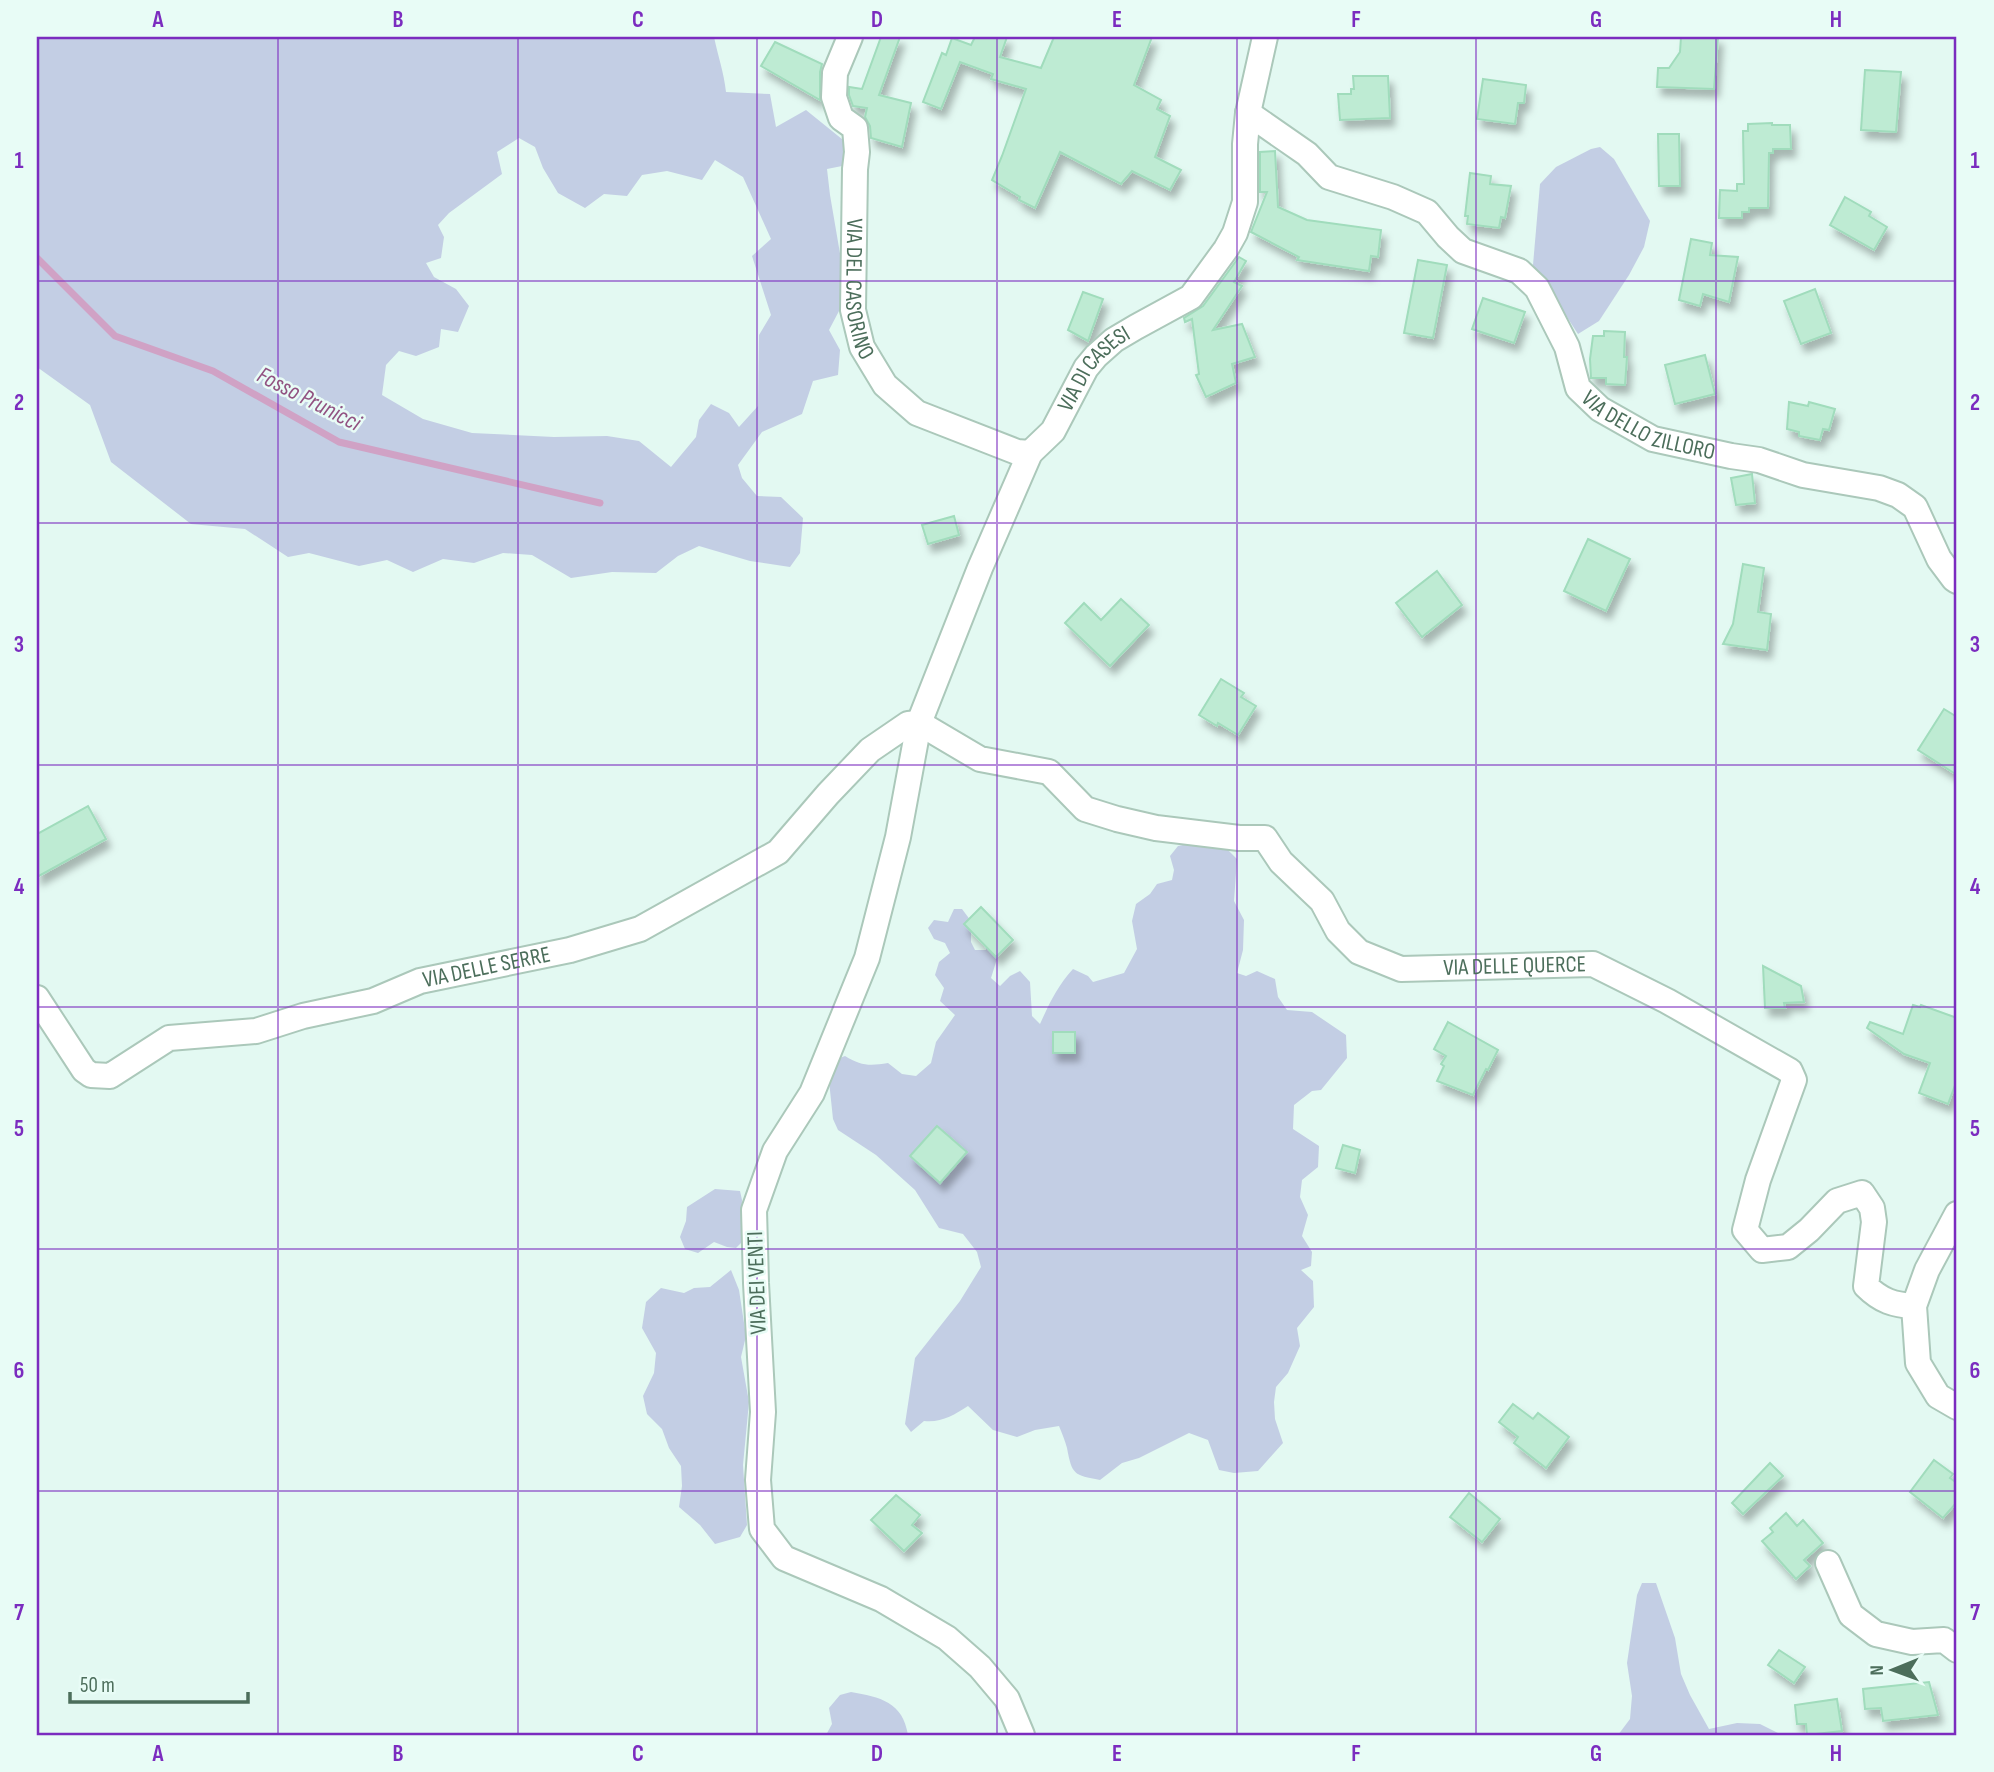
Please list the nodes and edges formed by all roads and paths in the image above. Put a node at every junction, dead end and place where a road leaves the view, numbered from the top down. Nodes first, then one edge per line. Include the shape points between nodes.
1 (850, 37) edge
2 (1265, 37) edge
3 (1248, 113) junction
4 (1030, 453) junction
5 (1957, 581) edge
6 (919, 723) junction
7 (37, 998) edge
8 (1957, 1214) edge
9 (1914, 1306) junction
10 (1957, 1407) edge
11 (1828, 1563) dead end
12 (1957, 1650) edge
13 (1022, 1735) edge

1 - 4 street, VIA DEL CASORINO via 835,73 834,97 841,118 855,128 853,310 862,348 885,385 917,412
2 - 3 street, VIA DI CASESI
3 - 4 street, VIA DI CASESI via 1245,202 1226,249 1191,297 1114,340 1096,356 1053,431
3 - 5 street, VIA DELLO ZILLORO via 1307,154 1329,177 1427,212 1463,251 1519,271 1537,288 1567,347 1578,388 1600,409 1653,439 1898,495 1915,507 1939,559
4 - 6 street, VIA DI CASESI
6 - 7 street, VIA DELLE SERRE via 908,724 870,750 778,852 640,929 570,950 420,981 373,1001 256,1031 169,1038 110,1076 84,1070
6 - 9 street, VIA DELLE QUERCE via 980,759 1049,772 1085,808 1117,820 1265,838 1281,862 1322,901 1338,931 1370,957 1401,969 1594,964 1790,1071 1794,1080 1745,1230 1762,1250 1788,1247 1837,1201 1862,1192 1874,1222 1866,1286 1894,1305
6 - 13 street, VIA DEI VENTI via 898,837 867,958 812,1093 775,1151 754,1210 763,1412 758,1480 762,1530 784,1558 881,1599 947,1638 1007,1699
8 - 9 street
9 - 10 street via 1918,1363 1938,1396
11 - 12 street via 1851,1615 1875,1634 1912,1642 1944,1640

